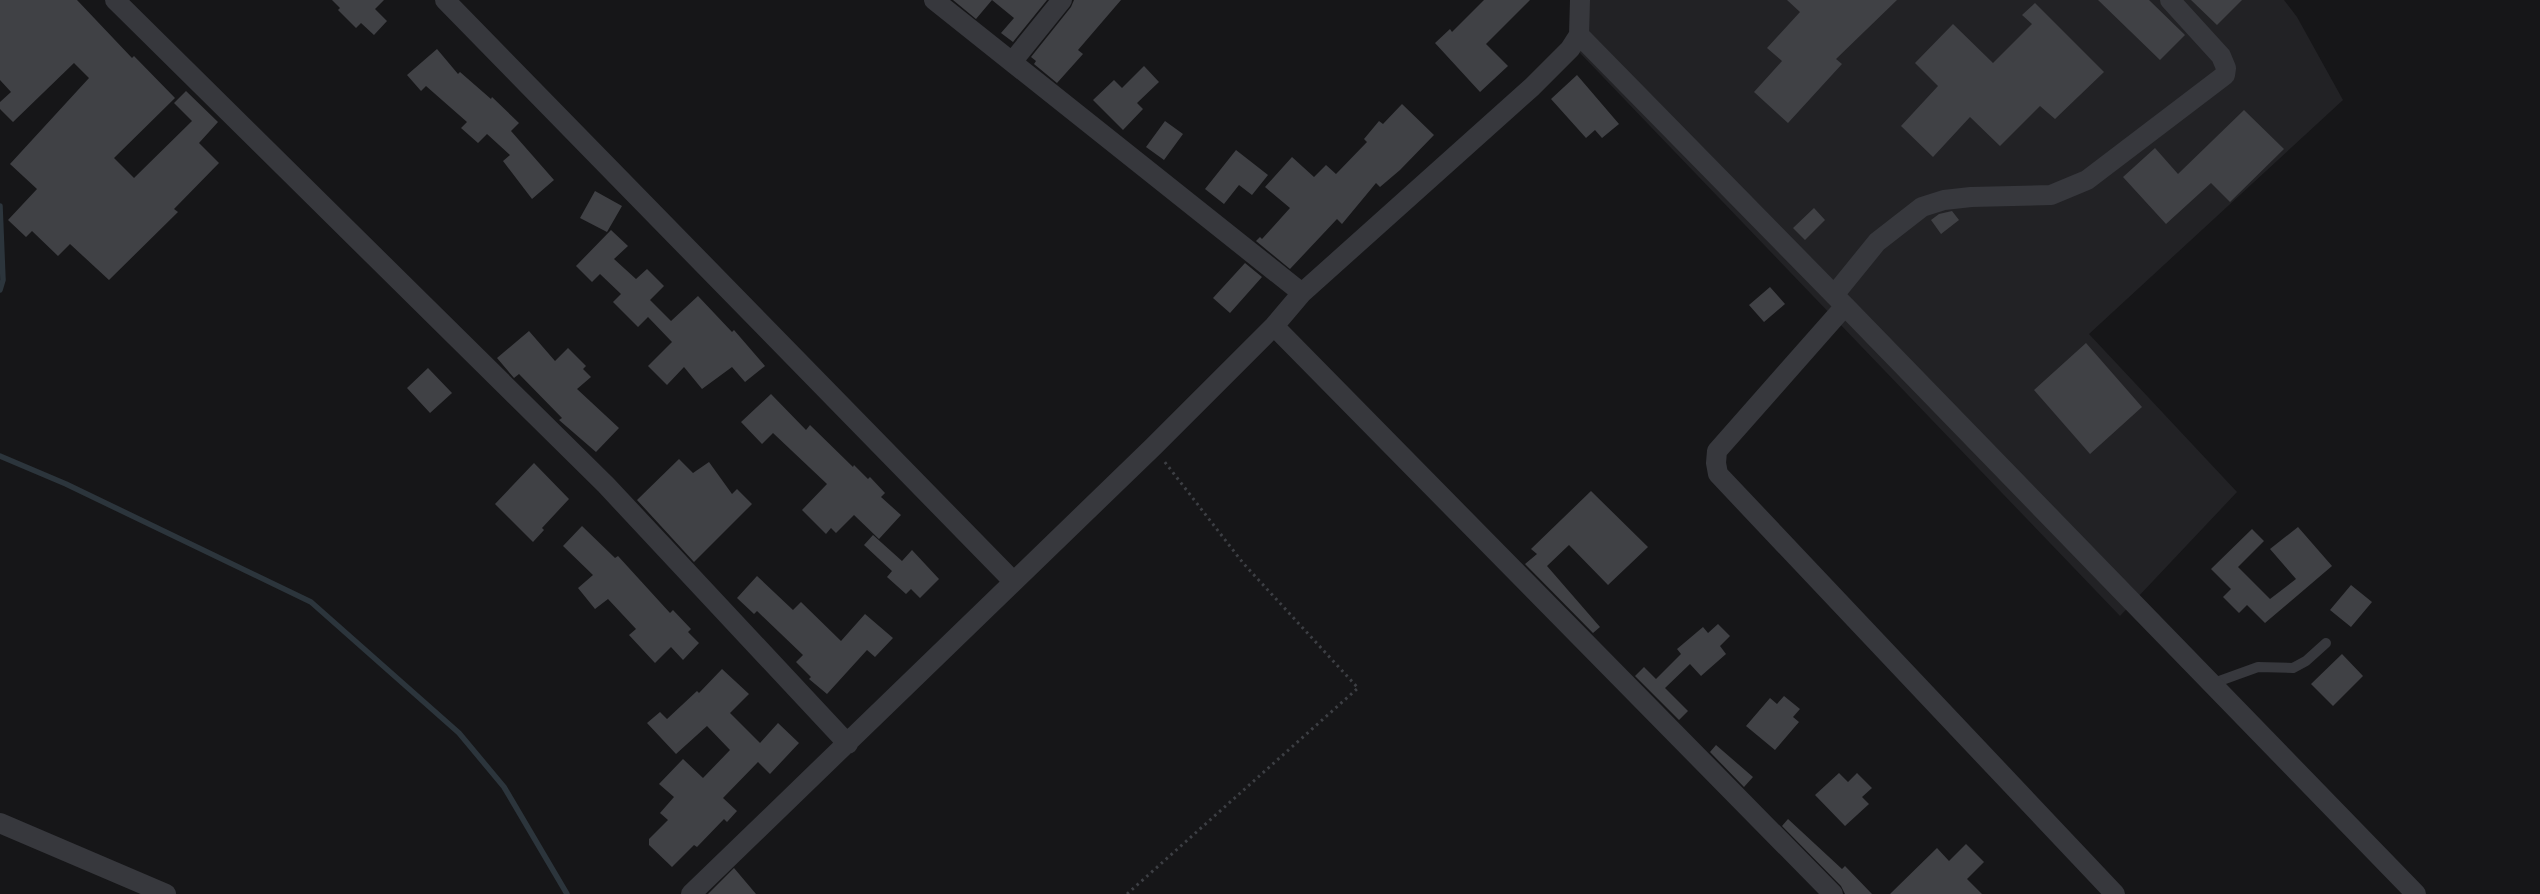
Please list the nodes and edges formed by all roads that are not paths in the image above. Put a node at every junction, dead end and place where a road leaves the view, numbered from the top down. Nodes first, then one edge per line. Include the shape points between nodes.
1 (114, 0) edge
2 (445, 0) edge
3 (934, 0) edge
4 (1062, 0) edge
5 (1580, 0) edge
6 (2170, 0) edge
7 (1580, 35) junction
8 (1012, 62) junction
9 (1302, 294) junction
10 (1840, 301) junction
11 (1274, 326) junction
12 (1013, 581) junction
13 (2326, 643) dead end
14 (2212, 684) junction
15 (848, 744) junction
16 (0, 823) edge
17 (166, 894) edge
18 (691, 894) edge
19 (1833, 894) edge
20 (2115, 894) edge
21 (2416, 894) edge

1 - 15 street via 606,485
2 - 12 street
3 - 8 street
4 - 8 street
5 - 7 street
6 - 10 street via 2221,56 2225,75 2087,180 2051,195 1971,197 1922,207 1877,242
7 - 9 street via 1532,87
7 - 10 street
8 - 9 street
9 - 11 street
10 - 14 street
10 - 20 street via 1717,451 1718,474
11 - 12 street
11 - 19 street
12 - 15 street
13 - 14 lane via 2293,668 2258,667
14 - 21 street
15 - 18 street
16 - 17 street

